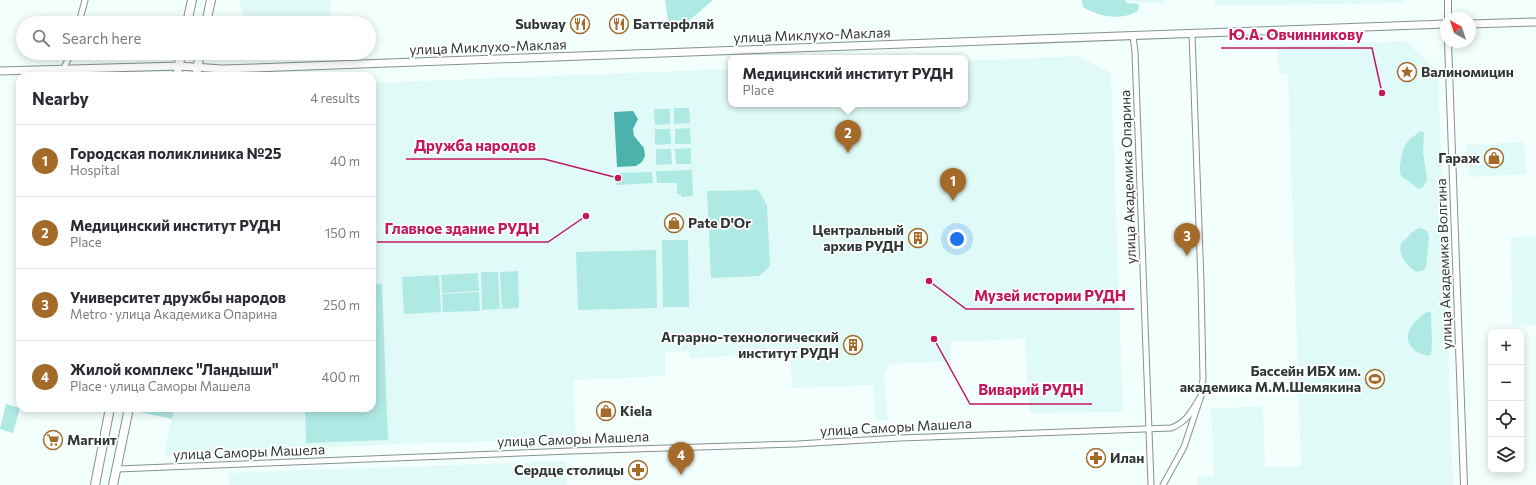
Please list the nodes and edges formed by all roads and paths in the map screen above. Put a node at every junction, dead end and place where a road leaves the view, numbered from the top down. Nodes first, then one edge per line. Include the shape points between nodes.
1 (85, 0) edge
2 (192, 0) edge
3 (210, 0) edge
4 (1448, 0) edge
5 (1448, 12) edge
6 (81, 16) edge
7 (189, 16) edge
8 (207, 16) edge
9 (1536, 22) edge
10 (1440, 24) edge
11 (1476, 24) edge
12 (1192, 34) junction
13 (1133, 36) junction
14 (1448, 48) edge
15 (68, 60) edge
16 (180, 60) edge
17 (199, 60) edge
18 (179, 66) junction
19 (198, 67) junction
20 (63, 70) junction
21 (0, 71) edge
22 (178, 72) edge
23 (197, 72) edge
24 (1200, 396) junction
25 (109, 412) edge
26 (128, 412) edge
27 (1149, 429) junction
28 (117, 468) junction
29 (94, 485) edge
30 (113, 485) edge
31 (1151, 485) edge
32 (1163, 485) edge
33 (1464, 485) edge

1 - 6 street
2 - 7 main road
3 - 8 main road
4 - 5 street
9 - 11 main road
10 - 12 main road, улица Миклухо-Маклая
12 - 13 main road, улица Миклухо-Маклая
12 - 24 street via 1201,282
13 - 19 main road, улица Миклухо-Маклая via 262,68
13 - 27 street, улица Академика Опарина
14 - 33 street, улица Академика Волгина
15 - 20 street
16 - 18 main road
17 - 19 main road
18 - 19 main road, улица Миклухо-Маклая
18 - 20 main road, улица Миклухо-Маклая
18 - 22 main road
19 - 23 main road
20 - 21 main road, улица Миклухо-Маклая
24 - 27 street, улица Саморы Машела via 1188,416 1179,425
24 - 32 street via 1184,447
25 - 29 main road
26 - 28 main road
27 - 28 street, улица Саморы Машела
27 - 31 street, улица Академика Опарина
28 - 30 main road

